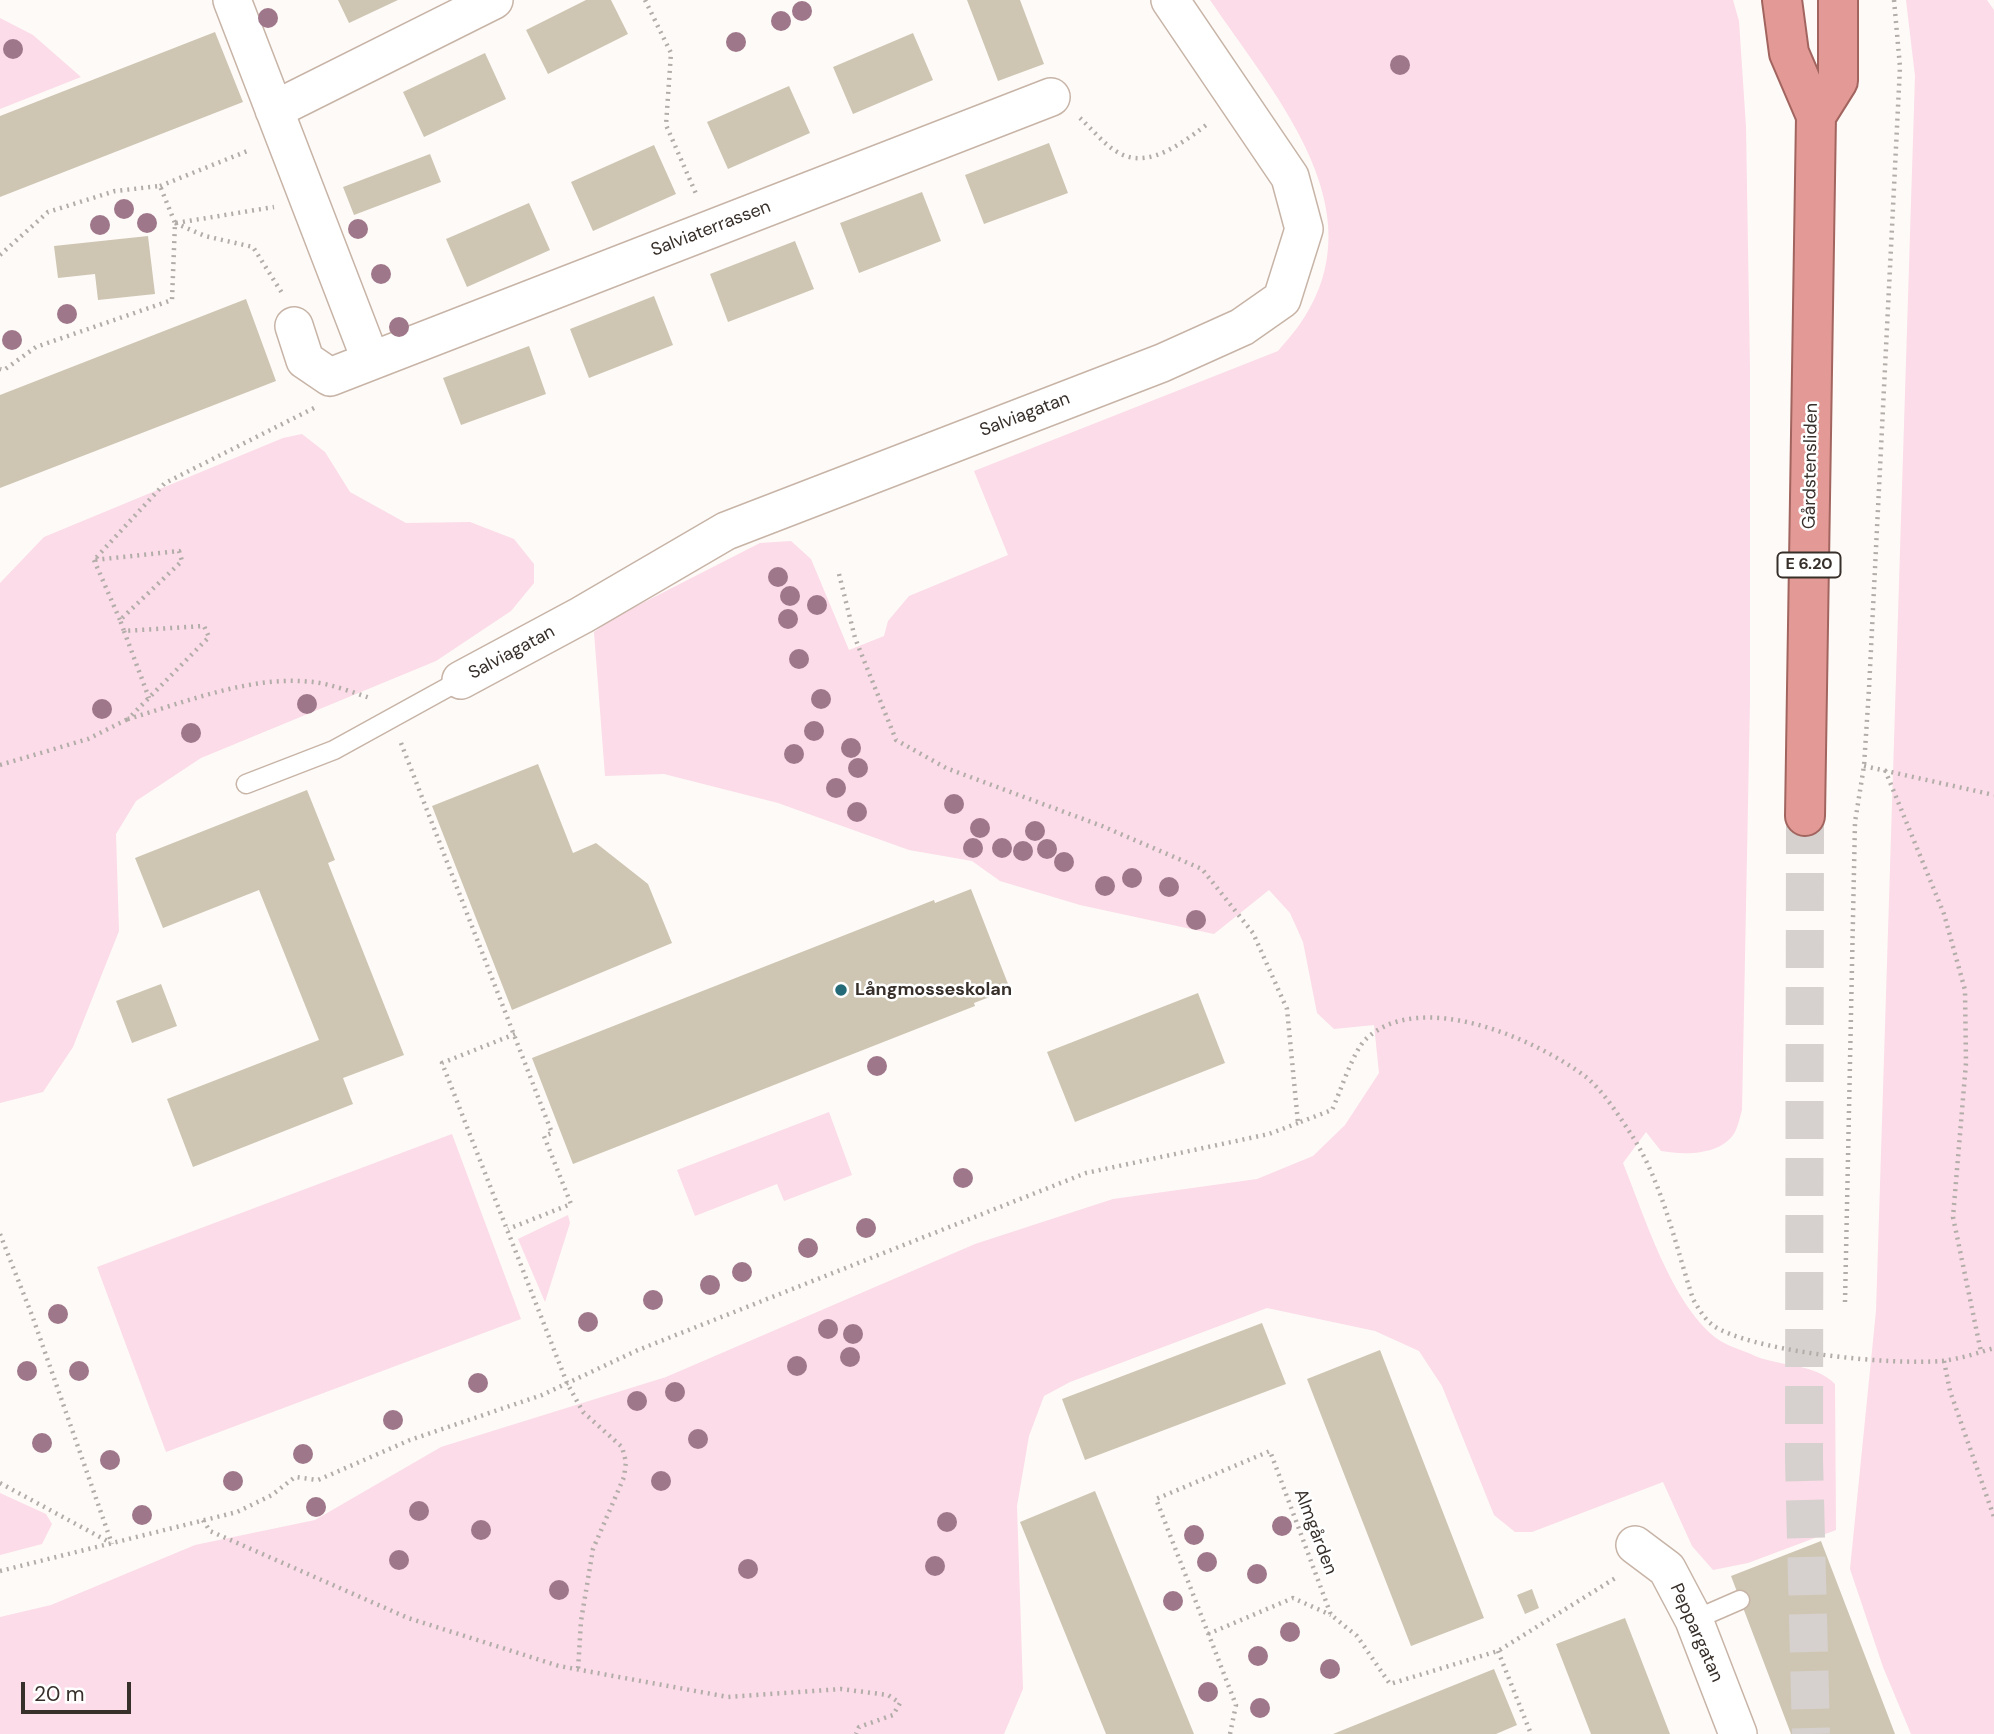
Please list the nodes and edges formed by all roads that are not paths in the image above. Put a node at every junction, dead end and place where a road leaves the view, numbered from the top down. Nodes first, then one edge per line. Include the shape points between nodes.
1 (232, 0) edge
2 (494, 0) edge
3 (1170, 0) edge
4 (1782, 0) edge
5 (1838, 0) edge
6 (1051, 97) road end
7 (274, 110) junction
8 (1816, 116) junction
9 (295, 326) road end
10 (371, 361) junction
11 (461, 680) joint
12 (246, 784) dead end
13 (1805, 816) tunnel mouth
14 (1643, 1551) road end
15 (1740, 1600) dead end
16 (1694, 1620) junction
17 (1738, 1734) edge

1 - 7 street
2 - 7 street
3 - 11 street, Salviagatan via 1290,177 1304,229 1282,299 1242,327 1162,363 726,531
4 - 8 highway, Gårdstensliden / E 6.20 via 1789,53
5 - 8 highway via 1838,81
6 - 10 street, Salviaterrassen
7 - 10 street
8 - 13 highway, Gårdstensliden / E 6.20
9 - 10 street, Salviaterrassen via 305,360 330,377
11 - 12 lane via 334,750
14 - 16 street, Peppargatan via 1667,1569
15 - 16 lane
16 - 17 street, Peppargatan

